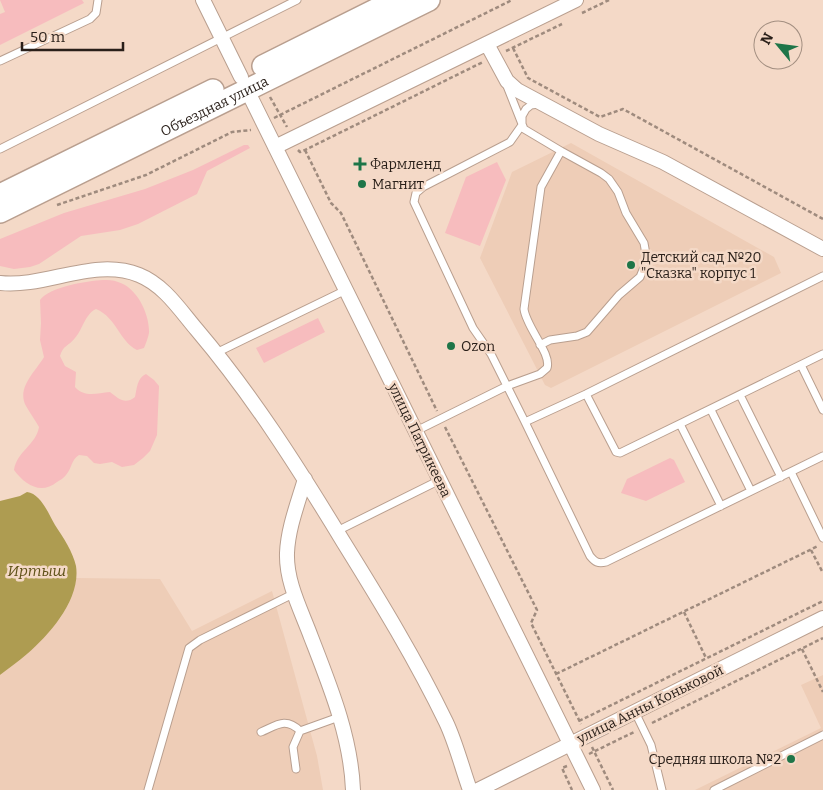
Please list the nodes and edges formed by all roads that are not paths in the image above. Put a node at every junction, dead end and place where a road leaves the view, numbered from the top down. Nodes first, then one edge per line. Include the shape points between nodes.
1 (98, 0) edge
2 (203, 0) edge
3 (297, 0) edge
4 (395, 0) edge
5 (429, 0) edge
6 (576, 0) edge
7 (221, 37) junction
8 (487, 44) junction
9 (0, 61) edge
10 (503, 74) junction
11 (244, 84) junction
12 (546, 105) junction
13 (522, 125) junction
14 (275, 147) junction
15 (0, 149) edge
16 (562, 151) junction
17 (0, 196) edge
18 (0, 212) edge
19 (823, 249) edge
20 (823, 276) edge
21 (0, 283) edge
22 (346, 290) junction
23 (540, 345) junction
24 (216, 353) junction
25 (823, 354) edge
26 (801, 365) junction
27 (507, 386) junction
28 (586, 394) junction
29 (740, 395) junction
30 (711, 410) junction
31 (823, 410) edge
32 (525, 422) junction
33 (680, 424) junction
34 (416, 431) junction
35 (823, 456) edge
36 (791, 472) junction
37 (781, 477) junction
38 (305, 479) junction
39 (440, 480) junction
40 (751, 491) junction
41 (721, 506) junction
42 (337, 531) junction
43 (823, 538) edge
44 (295, 593) junction
45 (823, 618) edge
46 (635, 712) junction
47 (339, 717) junction
48 (300, 731) junction
49 (262, 732) dead end
50 (823, 735) edge
51 (570, 744) junction
52 (460, 765) junction
53 (296, 769) dead end
54 (660, 789) edge
55 (148, 790) edge
56 (353, 790) edge
57 (464, 790) edge
58 (470, 790) edge
59 (478, 790) edge
60 (593, 790) edge
61 (714, 790) edge

1 - 9 lane via 96,13 90,19
2 - 7 street, улица Патрикеева
3 - 7 lane
4 - 11 main road, Объездная улица
5 - 11 main road, Объездная улица
6 - 8 street
7 - 11 street, улица Патрикеева
7 - 15 lane
8 - 10 street
8 - 14 street
10 - 12 street via 511,86
10 - 13 lane
11 - 14 street, улица Патрикеева
11 - 17 main road, Объездная улица
11 - 18 main road, Объездная улица
12 - 13 lane via 528,107 523,113
12 - 19 street via 599,134 663,162
13 - 16 lane
13 - 27 lane via 510,142 419,189 414,202 473,328
14 - 22 street, улица Патрикеева
16 - 23 lane via 541,187 524,309 526,320
16 - 23 lane via 609,180 644,244 647,260 640,277 619,295 587,332
20 - 28 lane
21 - 24 street via 97,270 116,270 140,276 162,290
22 - 24 lane
22 - 34 street, улица Патрикеева
23 - 27 lane via 548,360 547,368 540,374
24 - 38 street via 262,413
25 - 26 lane
26 - 29 lane
26 - 31 lane
27 - 32 lane
27 - 34 lane
28 - 32 lane
28 - 33 lane via 616,452 624,452
29 - 30 lane
29 - 37 lane
30 - 33 lane
30 - 40 lane
32 - 41 lane via 594,561 606,562
33 - 41 lane
34 - 39 street, улица Патрикеева
35 - 36 lane
36 - 37 lane
36 - 43 lane
37 - 40 lane
38 - 42 street
38 - 44 street via 288,553 288,568
39 - 42 lane
39 - 51 street, улица Патрикеева
40 - 41 lane
42 - 52 street via 434,698 447,724
44 - 47 street
44 - 55 lane via 189,648
45 - 46 street, улица Анны Коньковой
46 - 51 street, улица Анны Коньковой
46 - 54 lane via 651,745
47 - 48 lane
47 - 56 street via 346,735
48 - 49 lane via 294,725 281,723
48 - 53 lane via 293,747
50 - 61 lane
51 - 59 street, улица Анны Коньковой
51 - 60 street, улица Патрикеева
52 - 57 lane
52 - 58 street

